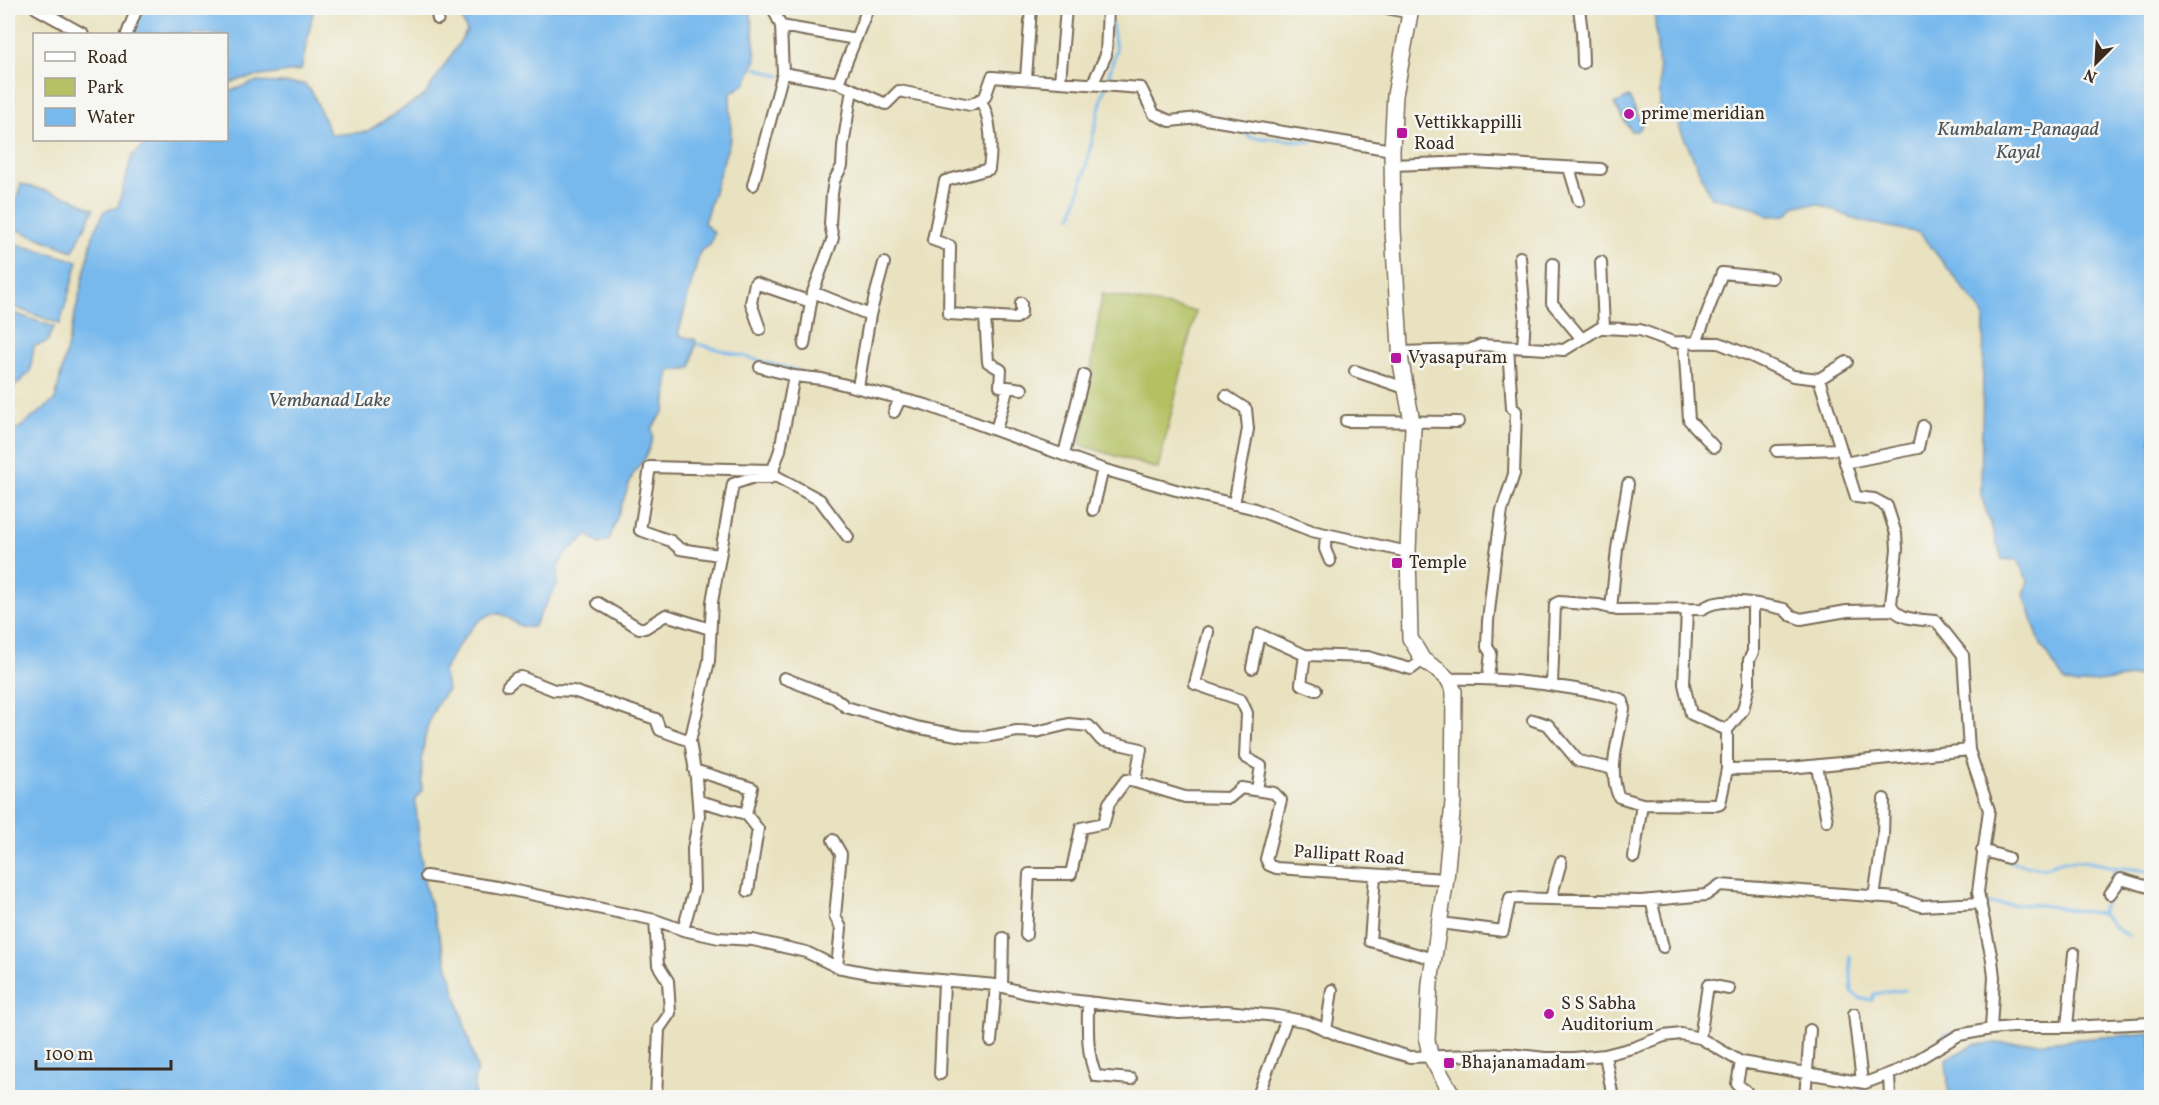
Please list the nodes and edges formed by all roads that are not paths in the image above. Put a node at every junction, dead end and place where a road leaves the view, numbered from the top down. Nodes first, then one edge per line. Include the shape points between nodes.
1 (36, 8) edge
2 (137, 8) edge
3 (773, 8) edge
4 (868, 8) edge
5 (1031, 8) edge
6 (1066, 8) edge
7 (1108, 8) edge
8 (1386, 8) edge
9 (1579, 8) edge
10 (1411, 10) edge
11 (781, 26) junction
12 (81, 33) edge
13 (127, 33) edge
14 (856, 39) junction
15 (1583, 63) dead end
16 (783, 73) junction
17 (1026, 79) junction
18 (1060, 82) junction
19 (838, 83) junction
20 (1094, 83) junction
21 (852, 89) junction
22 (980, 100) junction
23 (1392, 157) junction
24 (1569, 168) junction
25 (1601, 169) dead end
26 (753, 185) dead end
27 (1579, 201) dead end
28 (1520, 256) dead end
29 (1600, 262) dead end
30 (884, 263) dead end
31 (1553, 264) dead end
32 (1772, 278) dead end
33 (812, 297) junction
34 (1021, 303) dead end
35 (870, 315) junction
36 (985, 316) junction
37 (1604, 328) junction
38 (760, 329) dead end
39 (1582, 339) junction
40 (1690, 343) junction
41 (804, 345) dead end
42 (1508, 347) junction
43 (1522, 348) junction
44 (1401, 352) junction
45 (1847, 362) dead end
46 (760, 367) dead end
47 (1354, 371) dead end
48 (1084, 375) dead end
49 (794, 376) junction
50 (1820, 379) junction
51 (858, 387) junction
52 (1008, 387) junction
53 (1405, 388) junction
54 (1022, 389) dead end
55 (1226, 396) dead end
56 (900, 399) junction
57 (894, 412) dead end
58 (1346, 421) dead end
59 (1411, 422) junction
60 (1458, 422) dead end
61 (1923, 426) dead end
62 (996, 430) junction
63 (1714, 447) dead end
64 (1841, 449) junction
65 (1777, 451) dead end
66 (1064, 454) junction
67 (1845, 463) junction
68 (1103, 469) junction
69 (773, 472) junction
70 (1628, 484) dead end
71 (1234, 504) junction
72 (1093, 510) dead end
73 (1326, 534) junction
74 (848, 537) dead end
75 (1408, 552) junction
76 (719, 555) junction
77 (1330, 561) dead end
78 (598, 603) dead end
79 (1753, 604) junction
80 (1611, 609) junction
81 (1687, 609) junction
82 (1893, 610) junction
83 (710, 629) junction
84 (1208, 632) dead end
85 (1305, 655) junction
86 (1423, 660) junction
87 (1252, 668) dead end
88 (784, 678) dead end
89 (1488, 678) junction
90 (1448, 679) junction
91 (508, 685) dead end
92 (1552, 685) junction
93 (1316, 690) dead end
94 (1533, 720) dead end
95 (1727, 730) junction
96 (690, 741) junction
97 (1969, 750) junction
98 (1817, 766) junction
99 (1614, 769) junction
100 (694, 770) junction
101 (1727, 770) junction
102 (1135, 782) junction
103 (1257, 790) junction
104 (1884, 799) dead end
105 (699, 801) junction
106 (1642, 804) junction
107 (746, 814) junction
108 (1827, 821) dead end
109 (833, 840) dead end
110 (1982, 850) junction
111 (1634, 857) dead end
112 (2008, 858) dead end
113 (1561, 862) dead end
114 (426, 876) dead end
115 (1375, 876) junction
116 (1446, 879) junction
117 (2151, 888) edge
118 (748, 891) dead end
119 (2110, 894) dead end
120 (1874, 897) junction
121 (1551, 898) junction
122 (1652, 900) junction
123 (1981, 903) junction
124 (655, 920) junction
125 (1440, 923) junction
126 (683, 930) junction
127 (1026, 935) dead end
128 (1003, 938) dead end
129 (1663, 947) dead end
130 (2074, 953) dead end
131 (1434, 959) junction
132 (837, 967) junction
133 (944, 982) junction
134 (999, 986) junction
135 (1729, 989) dead end
136 (1332, 990) dead end
137 (1088, 1002) junction
138 (1854, 1014) dead end
139 (1287, 1018) junction
140 (2151, 1023) edge
141 (2067, 1028) junction
142 (1991, 1029) junction
143 (1326, 1030) junction
144 (1810, 1030) dead end
145 (1700, 1038) junction
146 (992, 1041) dead end
147 (1430, 1055) junction
148 (1605, 1055) junction
149 (1741, 1062) junction
150 (1808, 1073) junction
151 (940, 1074) dead end
152 (1889, 1074) junction
153 (1131, 1078) dead end
154 (1862, 1082) junction
155 (1746, 1091) dead end
156 (1259, 1093) dead end
157 (656, 1098) edge
158 (1454, 1098) edge
159 (1613, 1098) edge
160 (1805, 1098) edge
161 (1890, 1098) edge

1 - 12 street
2 - 13 street
3 - 11 street
4 - 14 street
5 - 17 street
6 - 18 street
7 - 20 street via 1106,55
8 - 10 street
9 - 15 street
10 - 23 main road via 1395,95
11 - 14 street
11 - 16 street
14 - 19 street
16 - 19 street
16 - 26 street
17 - 18 street
17 - 22 street via 993,77
18 - 20 street
19 - 21 street
20 - 23 street via 1141,88 1154,114 1170,121 1199,118
21 - 22 street via 886,104 899,91 970,105
21 - 33 street via 842,166 833,188 833,238
22 - 36 street via 987,110 989,169 945,181 933,240 950,246 949,314
23 - 24 street
23 - 44 main road
24 - 25 street
24 - 27 street
28 - 43 street via 1525,316
29 - 37 street
30 - 35 street
31 - 39 street via 1552,303
32 - 40 street via 1722,273
33 - 35 street
33 - 38 street via 755,283 751,303
33 - 41 street
34 - 36 street via 1021,314 1016,318
35 - 51 street
36 - 52 street via 988,362 1001,370 1000,386
37 - 39 street
37 - 40 street via 1640,330 1673,342
39 - 43 street via 1564,350
40 - 50 street via 1719,343 1793,376
40 - 63 street via 1689,420
42 - 43 street
42 - 44 street via 1481,345 1469,350
42 - 89 street via 1512,408 1516,411 1514,474 1502,510 1494,567
44 - 53 main road
45 - 50 street
46 - 49 street
47 - 53 street
48 - 66 street
49 - 51 street
49 - 69 street
50 - 64 street
51 - 56 street
52 - 54 street
52 - 62 street
53 - 59 main road
55 - 71 street via 1246,409 1248,429
56 - 57 street
56 - 62 street
58 - 59 street
59 - 60 street
59 - 75 main road
61 - 67 street via 1918,448
62 - 66 street
64 - 65 street
64 - 67 street
66 - 68 street
67 - 82 street via 1856,497 1874,499 1887,506 1897,549
68 - 71 street
68 - 72 street
69 - 74 street via 820,500
69 - 76 street via 770,478 750,478 733,484
69 - 76 street via 650,467 640,530 671,541 680,549
70 - 80 street
71 - 73 street
73 - 75 street
73 - 77 street via 1325,549
75 - 86 main road via 1410,638
76 - 83 street
78 - 83 street via 639,628 666,615
79 - 81 street via 1709,603 1702,609
79 - 82 street via 1785,609 1801,619 1847,611
79 - 95 street via 1749,685 1743,710
80 - 81 street
80 - 92 street via 1556,604
81 - 95 street via 1684,684 1691,714
82 - 97 street via 1909,618 1936,621 1963,655
83 - 96 street via 709,662
84 - 103 street via 1195,684 1241,700 1247,713 1245,757 1261,766
85 - 86 street via 1368,657 1411,669
85 - 87 street via 1259,634
85 - 93 street via 1301,684
86 - 90 main road
88 - 102 street via 835,698 846,707 962,736 1036,732 1069,724 1089,726 1101,740 1141,749
89 - 90 street
89 - 92 street
90 - 116 main road via 1454,691 1453,802
91 - 96 street via 521,677 554,690 573,691 656,719 660,730
92 - 99 street via 1623,701
94 - 99 street via 1548,724 1578,761
95 - 101 street
96 - 100 street
97 - 98 street
97 - 110 street via 1989,810
98 - 101 street
98 - 108 street
99 - 106 street via 1619,797
100 - 105 street
100 - 107 street via 752,788
101 - 106 street via 1720,804
102 - 103 street via 1185,797 1229,798 1241,788
102 - 127 street via 1126,780 1109,803 1104,823 1081,828 1071,874 1029,874
103 - 115 street, Pallipatt Road via 1274,792 1281,800 1266,859 1269,865
104 - 120 street
105 - 107 street
105 - 126 street via 693,849 694,890
106 - 111 street
107 - 118 street via 758,829
109 - 132 street via 841,854
110 - 112 street
110 - 123 street via 1978,892
113 - 121 street
114 - 124 street
115 - 116 street, Pallipatt Road
115 - 131 street via 1370,941
116 - 125 main road
117 - 119 street via 2121,879
120 - 122 street via 1720,885 1706,895
120 - 123 street via 1898,898 1921,906
121 - 122 street
121 - 125 street via 1510,898 1503,931
122 - 129 street
123 - 142 street via 1994,977
124 - 126 street
124 - 157 street via 658,965 668,981 670,1013 659,1029
125 - 131 main road
126 - 132 street via 806,952
128 - 134 street
130 - 141 street
131 - 147 main road via 1427,1040
132 - 133 street
133 - 134 street
133 - 151 street
134 - 137 street
134 - 146 street
135 - 145 street via 1708,985
136 - 143 street
137 - 139 street via 1179,1013 1226,1011
137 - 153 street via 1088,1044 1096,1076
138 - 154 street
139 - 143 street
139 - 156 street
140 - 141 street
141 - 142 street
142 - 152 street via 1959,1035
143 - 147 street via 1410,1057
144 - 150 street
145 - 148 street via 1664,1036
145 - 149 street
147 - 148 street
147 - 158 main road
148 - 159 street
149 - 150 street
149 - 155 street via 1737,1084
150 - 154 street
150 - 160 street
152 - 154 street
152 - 161 street

